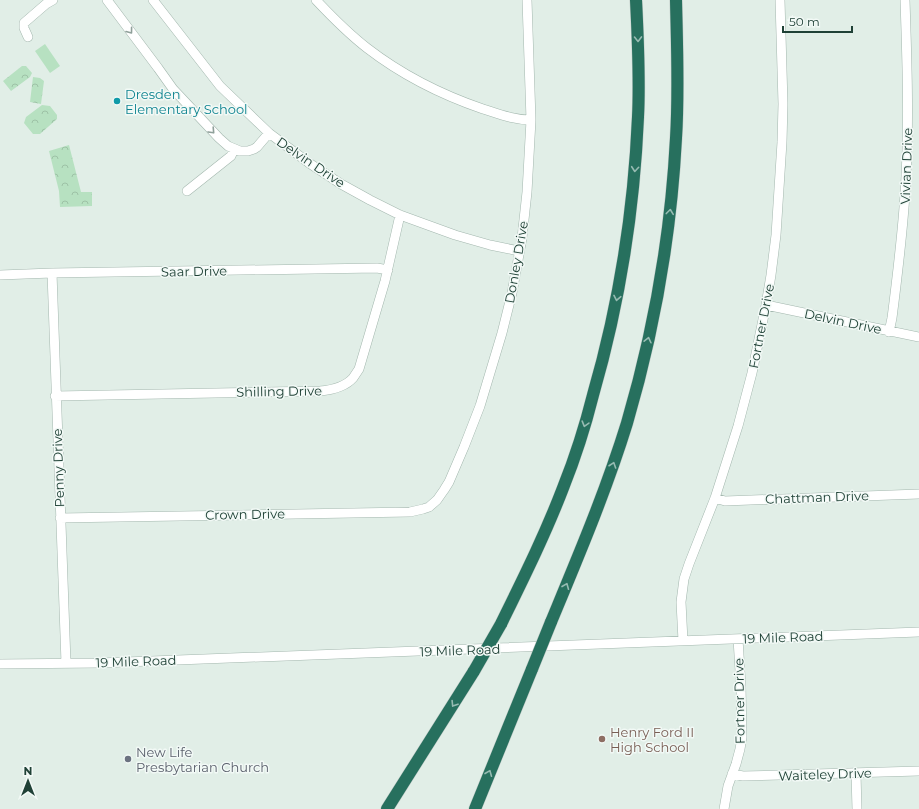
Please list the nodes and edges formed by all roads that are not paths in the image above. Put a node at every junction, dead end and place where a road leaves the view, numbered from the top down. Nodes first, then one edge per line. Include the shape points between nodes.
1 (53, 0) edge
2 (106, 0) edge
3 (153, 0) edge
4 (316, 0) edge
5 (527, 0) edge
6 (636, 0) edge
7 (676, 0) edge
8 (780, 0) edge
9 (905, 0) edge
10 (28, 38) dead end
11 (531, 120) junction
12 (269, 133) junction
13 (234, 149) junction
14 (186, 191) dead end
15 (400, 215) junction
16 (520, 251) junction
17 (388, 270) junction
18 (52, 273) junction
19 (0, 275) edge
20 (766, 305) junction
21 (889, 332) junction
22 (919, 337) edge
23 (56, 396) junction
24 (919, 494) edge
25 (715, 498) junction
26 (429, 507) joint
27 (60, 518) junction
28 (919, 632) edge
29 (738, 639) junction
30 (683, 641) junction
31 (66, 663) junction
32 (0, 664) edge
33 (919, 771) edge
34 (732, 774) junction
35 (856, 774) junction
36 (387, 809) edge
37 (475, 809) edge
38 (724, 809) edge
39 (857, 809) edge

1 - 10 street via 24,23
2 -> 13 street via 173,89 219,138
3 - 12 street, Delvin Drive via 220,86
4 - 11 street via 368,48 405,74 464,103 510,118
5 - 11 street, Donley Drive
6 -> 36 highway, bridge via 638,116 633,197 611,327 585,425 564,487 531,564 501,624
37 -> 7 highway, bridge via 599,505 636,390 661,274 675,159 678,90
8 - 20 street, Fortner Drive via 782,142 776,235
9 - 21 street, Vivian Drive via 906,176 903,229
11 - 16 street, Donley Drive via 527,192
12 - 13 street via 261,144 248,152
12 - 15 street, Delvin Drive via 341,184
13 - 14 street via 231,156
15 - 16 street, Delvin Drive via 455,235
15 - 17 street, Shilling Drive
16 - 26 street, Donley Drive via 502,333 480,406 446,486
17 - 18 street, Saar Drive via 377,268
17 - 23 street, Shilling Drive via 359,369 353,378 337,388 320,391
18 - 19 street, Saar Drive
18 - 23 street, Penny Drive
20 - 21 street, Delvin Drive
20 - 25 street, Fortner Drive via 738,426
21 - 22 street, Delvin Drive
23 - 27 street, Penny Drive
24 - 25 street, Chattman Drive via 725,500
25 - 30 street, Fortner Drive via 684,579 681,602
26 - 27 street, Crown Drive via 410,512
27 - 31 street, Penny Drive
28 - 29 street, 19 Mile Road
29 - 30 street, 19 Mile Road
29 - 34 street, Fortner Drive via 742,737
30 - 31 street, 19 Mile Road
31 - 32 street, 19 Mile Road
33 - 35 street, Waiteley Drive
34 - 35 street, Waiteley Drive
34 - 38 street, Fortner Drive
35 - 39 street

